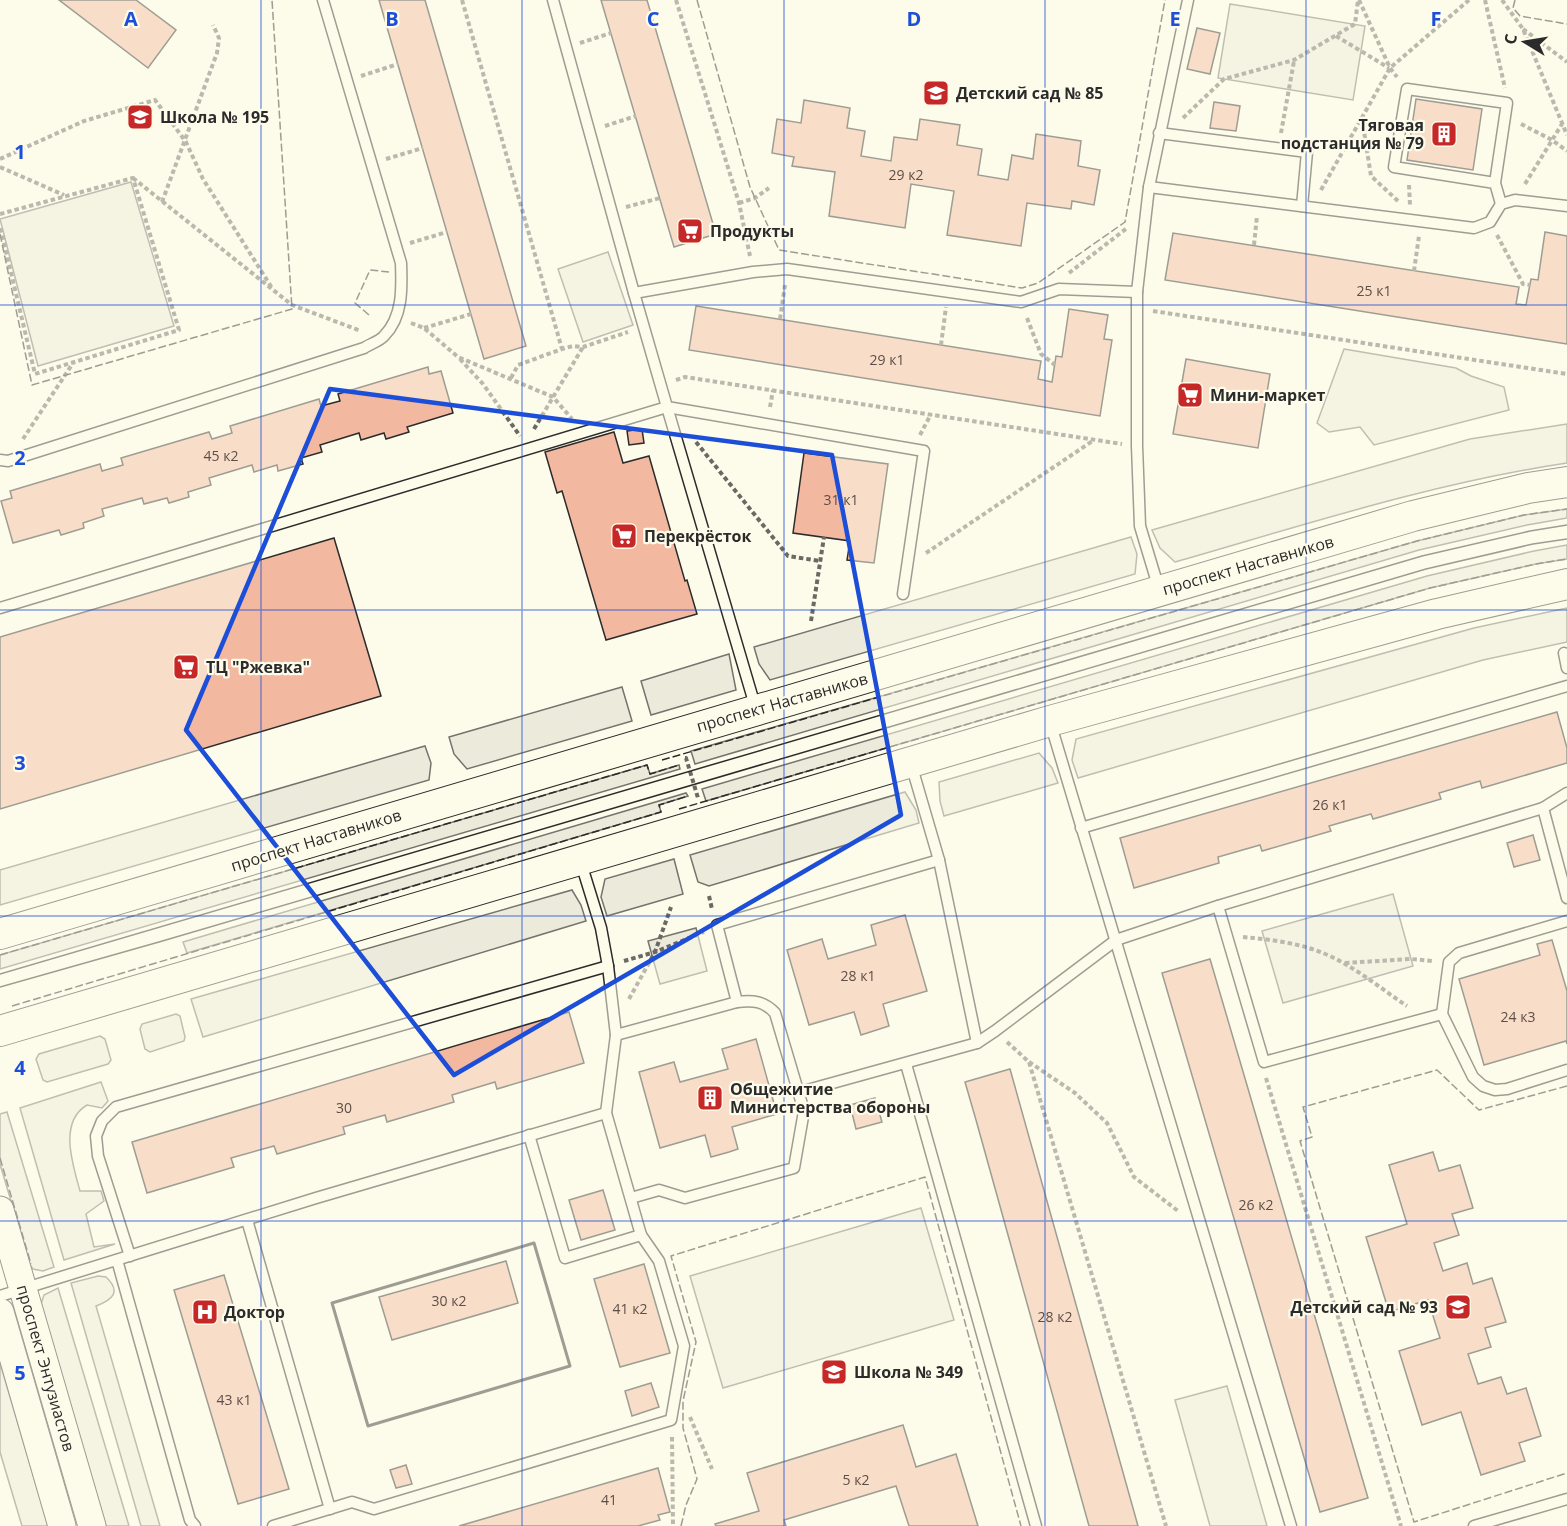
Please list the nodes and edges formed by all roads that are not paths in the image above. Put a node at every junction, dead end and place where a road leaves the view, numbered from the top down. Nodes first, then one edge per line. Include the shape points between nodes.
1 (323, 0) edge
2 (553, 0) edge
3 (1188, 0) edge
4 (1160, 133) junction
5 (1495, 183) junction
6 (1149, 187) junction
7 (1502, 204) junction
8 (1302, 206) junction
9 (1567, 206) edge
10 (1137, 292) junction
11 (634, 293) junction
12 (667, 407) junction
13 (0, 460) edge
14 (1567, 482) edge
15 (1567, 584) edge
16 (1160, 591) junction
17 (903, 594) dead end
18 (0, 608) edge
19 (1564, 652) dead end
20 (1567, 668) edge
21 (1567, 686) edge
22 (756, 709) junction
23 (1050, 721) junction
24 (911, 762) junction
25 (1567, 793) edge
26 (1543, 808) junction
27 (1081, 828) junction
28 (580, 860) junction
29 (939, 860) junction
30 (1567, 898) edge
31 (1218, 906) junction
32 (1567, 921) edge
33 (0, 934) edge
34 (1116, 940) junction
35 (608, 966) junction
36 (737, 1002) junction
37 (1442, 1014) junction
38 (0, 1031) edge
39 (616, 1035) junction
40 (977, 1043) junction
41 (906, 1064) junction
42 (1567, 1071) edge
43 (800, 1092) junction
44 (606, 1113) junction
45 (529, 1135) junction
46 (631, 1198) junction
47 (0, 1210) edge
48 (247, 1220) junction
49 (642, 1235) junction
50 (130, 1256) junction
51 (117, 1260) junction
52 (12, 1293) edge
53 (0, 1312) edge
54 (1567, 1499) edge
55 (330, 1509) junction
56 (62, 1526) edge
57 (92, 1526) edge
58 (195, 1526) edge
59 (273, 1526) edge
60 (1036, 1526) edge
61 (1291, 1526) edge
62 (1474, 1526) edge

1 - 13 lane via 402,263 396,316 384,337 364,348 8,461
2 - 11 lane
3 - 4 lane
4 - 6 lane
4 - 8 lane via 1307,152
5 - 5 lane via 1394,167 1407,89 1507,103
5 - 7 lane
6 - 8 lane
6 - 10 lane
7 - 8 lane via 1490,222 1474,228
7 - 9 lane via 1515,200
10 - 11 lane via 1059,289 1021,302 787,269
10 - 16 lane via 1140,525
11 - 12 lane
12 - 17 lane via 924,451
12 - 18 lane via 526,446
12 - 22 lane
14 - 16 main road, проспект Наставников via 1413,516
15 - 23 main road via 1437,614
16 - 22 main road, проспект Наставников
19 - 20 lane
21 - 27 lane
22 - 33 main road, проспект Наставников
23 - 24 main road
23 - 27 lane
24 - 28 main road
24 - 29 lane
25 - 26 lane
26 - 30 lane
26 - 31 lane
27 - 34 lane
28 - 35 lane
28 - 38 main road
29 - 36 lane via 717,925
29 - 40 lane
31 - 34 lane
31 - 37 lane via 1264,1062
32 - 37 lane via 1459,953 1449,962
34 - 40 lane
34 - 61 lane
35 - 39 lane
35 - 50 lane via 116,1107 102,1120 96,1136 98,1156
36 - 39 lane
36 - 43 lane via 767,1004 776,1013
37 - 42 lane via 1473,1077 1483,1086 1508,1089
39 - 44 lane
40 - 41 lane
41 - 43 lane
41 - 60 lane
43 - 46 lane via 804,1111 794,1168 685,1198 659,1190
44 - 45 lane
44 - 46 lane
45 - 48 lane
45 - 49 lane via 565,1258
46 - 49 lane
47 - 52 street, проспект Энтузиастов
48 - 50 lane
48 - 55 lane
49 - 55 lane via 659,1261 684,1346 671,1420 374,1509 352,1502
50 - 51 lane
51 - 52 lane
51 - 58 lane via 190,1520
52 - 57 street, проспект Энтузиастов
53 - 56 street, проспект Энтузиастов
54 - 62 lane
55 - 59 lane

